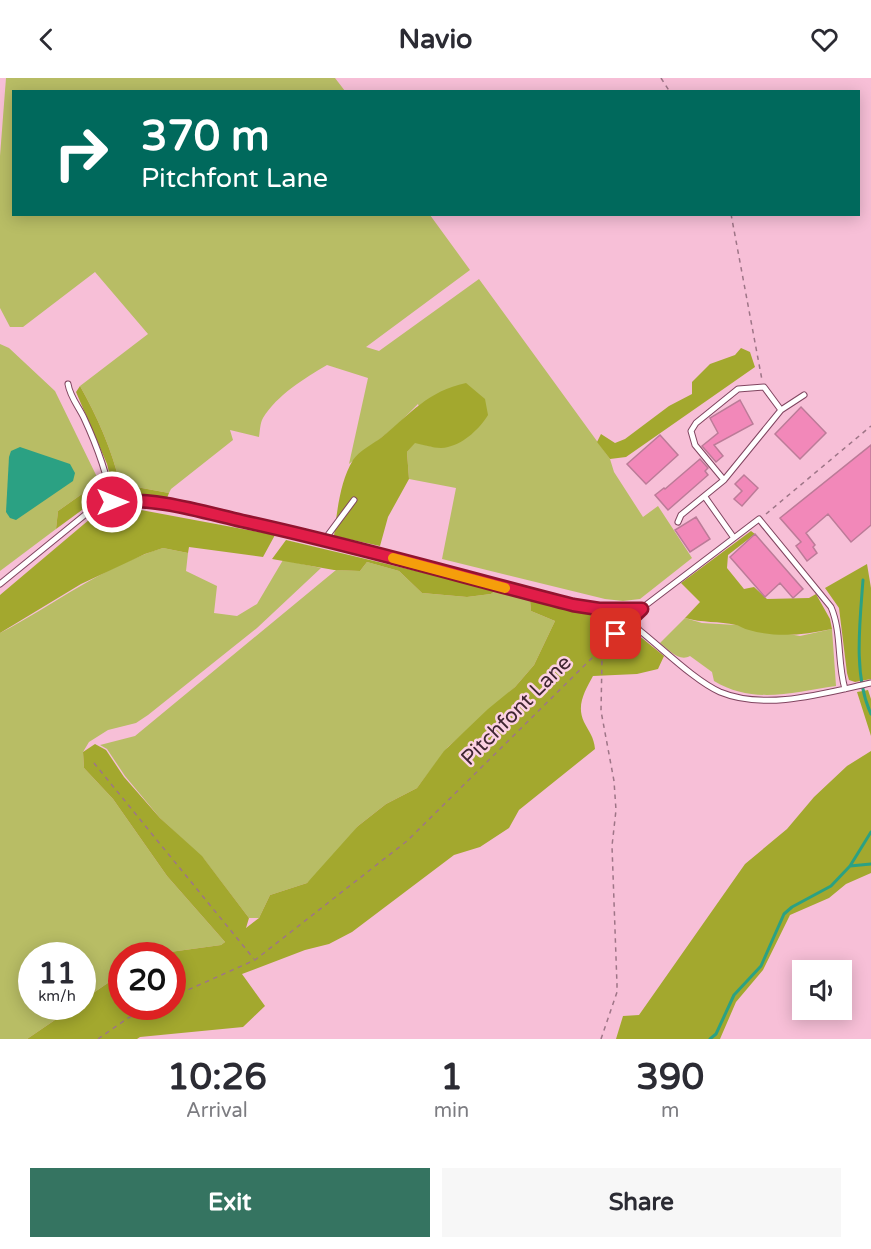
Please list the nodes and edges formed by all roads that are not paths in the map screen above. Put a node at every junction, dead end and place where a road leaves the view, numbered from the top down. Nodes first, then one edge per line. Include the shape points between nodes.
1 (68, 384) dead end
2 (804, 394) dead end
3 (781, 410) junction
4 (724, 480) junction
5 (705, 497) junction
6 (354, 500) dead end
7 (112, 502) junction
8 (678, 522) dead end
9 (734, 538) junction
10 (325, 539) junction
11 (0, 584) edge
12 (642, 609) junction
13 (633, 619) junction
14 (600, 650) road end
15 (871, 683) edge
16 (845, 689) junction

1 - 7 lane via 103,462
2 - 3 lane
3 - 4 lane
3 - 4 lane via 764,387 738,389 696,423 691,431 695,445
4 - 5 lane
5 - 8 lane via 681,515
5 - 9 lane
6 - 10 lane
7 - 10 lane via 187,509
7 - 11 lane via 97,505
9 - 12 lane, Pitchfont Lane
9 - 16 lane, Pitchfont Lane via 759,519 824,595 836,619
10 - 12 lane via 573,605
12 - 13 lane, Pitchfont Lane
13 - 14 lane, Pitchfont Lane
13 - 16 lane via 639,630 721,692 768,700
15 - 16 lane

